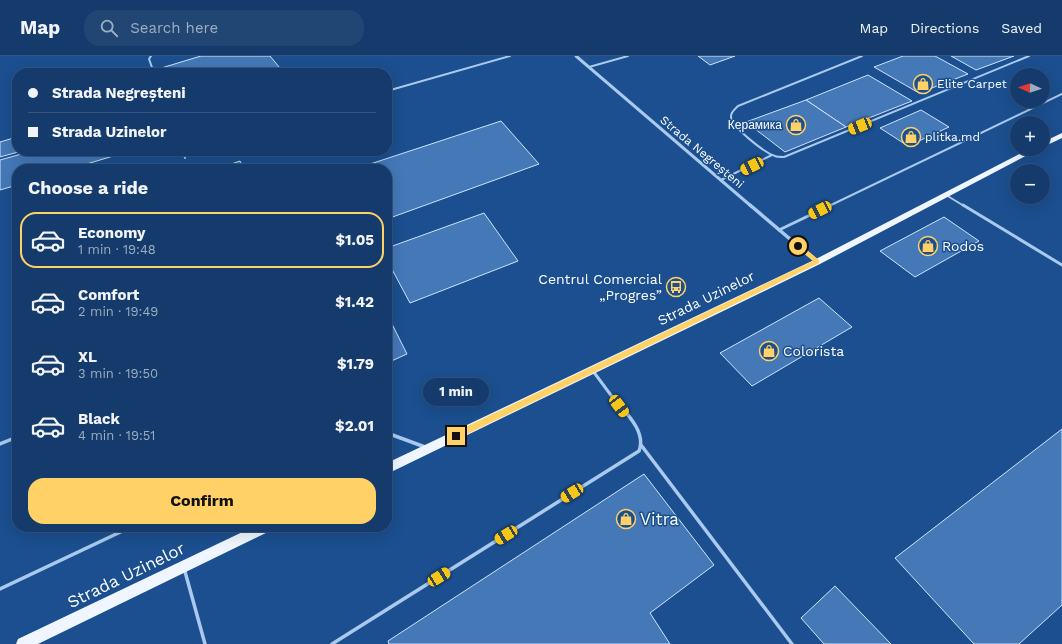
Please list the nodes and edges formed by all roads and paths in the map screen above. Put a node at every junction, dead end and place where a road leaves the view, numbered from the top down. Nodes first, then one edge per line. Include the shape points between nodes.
1 (152, 56) edge
2 (510, 56) edge
3 (576, 56) edge
4 (628, 56) edge
5 (862, 56) edge
6 (1029, 56) edge
7 (589, 67) junction
8 (152, 68) edge
9 (392, 90) edge
10 (1062, 94) edge
11 (1062, 135) edge
12 (1050, 141) edge
13 (772, 155) junction
14 (1021, 156) edge
15 (721, 180) junction
16 (946, 195) junction
17 (779, 230) junction
18 (817, 262) junction
19 (1062, 265) edge
20 (592, 370) junction
21 (392, 435) edge
22 (12, 440) edge
23 (0, 444) edge
24 (641, 445) junction
25 (429, 449) junction
26 (392, 467) edge
27 (120, 532) edge
28 (255, 532) edge
29 (184, 566) junction
30 (0, 589) edge
31 (23, 644) edge
32 (205, 644) edge
33 (332, 644) edge
34 (792, 644) edge

1 - 8 lane via 148,59
2 - 9 lane
3 - 7 street, Strada Negreșteni
4 - 7 lane
5 - 13 lane via 733,110 731,115 734,124
6 - 13 lane via 789,156 780,158
7 - 15 street, Strada Negreșteni
10 - 17 lane
11 - 12 main road
13 - 15 lane
14 - 16 main road, Strada Uzinelor
15 - 17 street, Strada Negreșteni
16 - 18 main road, Strada Uzinelor
16 - 19 lane
17 - 18 street, Strada Negreșteni
18 - 20 main road, Strada Uzinelor
20 - 24 lane via 637,429
20 - 25 main road, Strada Uzinelor
21 - 25 lane
22 - 23 lane
24 - 33 lane via 639,451
24 - 34 lane
25 - 26 main road, Strada Uzinelor
27 - 30 lane
28 - 29 main road, Strada Uzinelor
29 - 31 main road, Strada Uzinelor
29 - 32 lane

